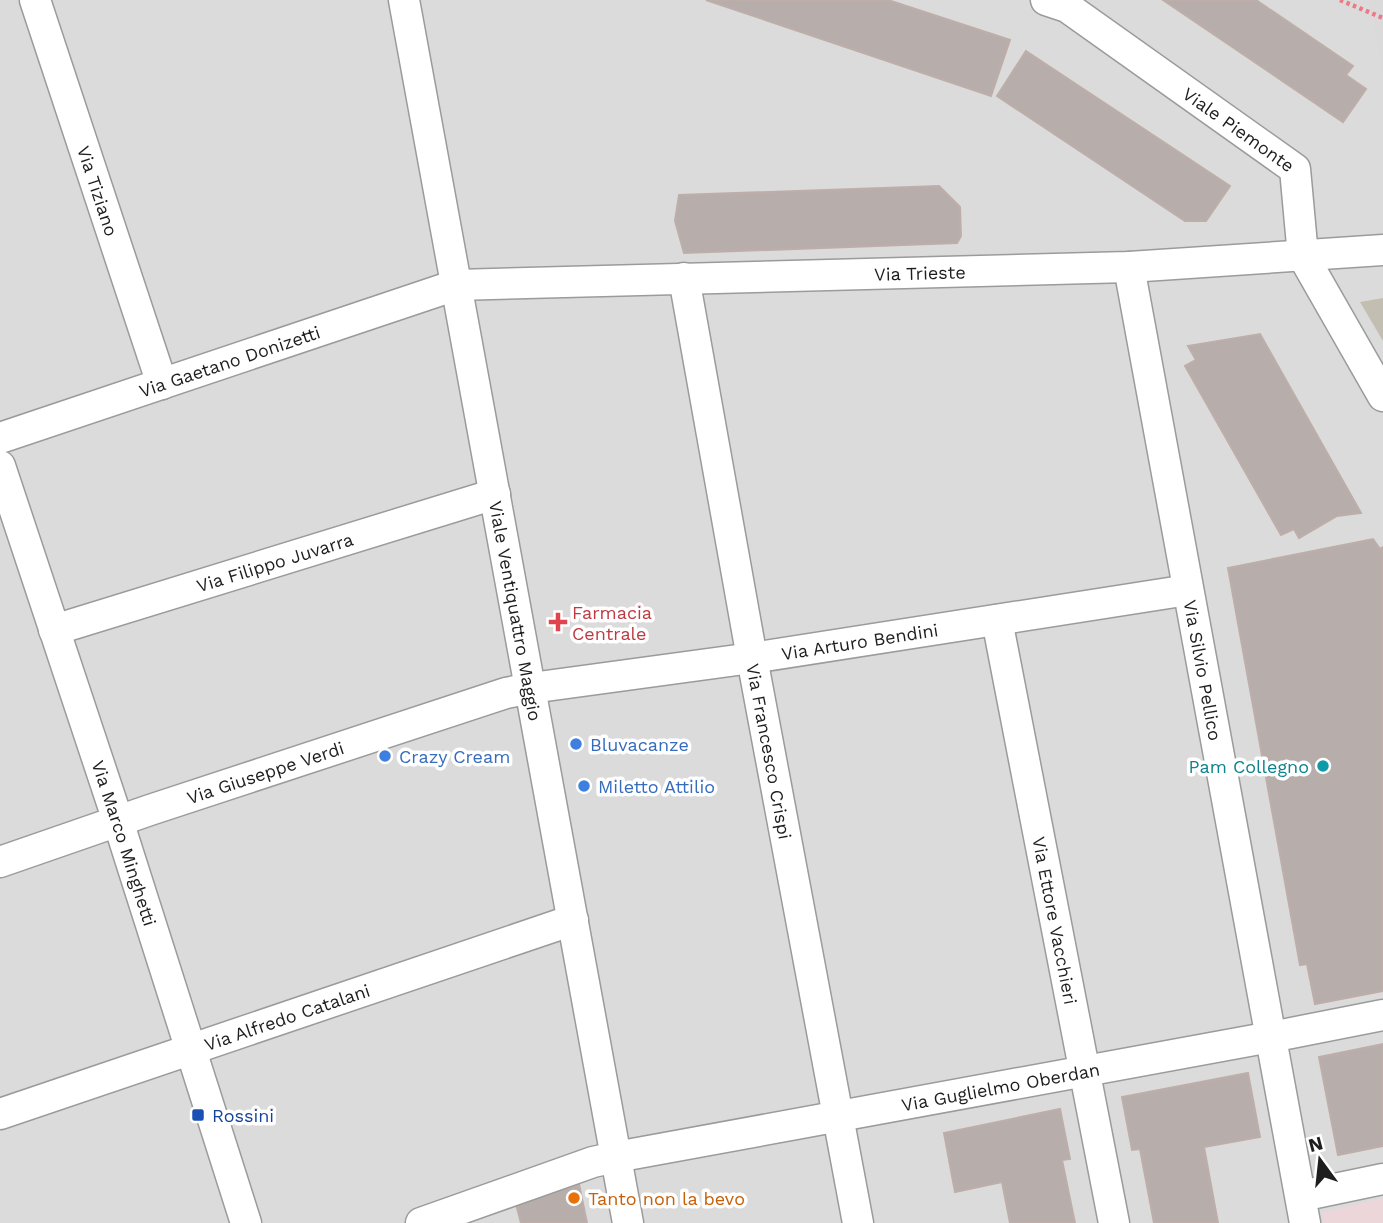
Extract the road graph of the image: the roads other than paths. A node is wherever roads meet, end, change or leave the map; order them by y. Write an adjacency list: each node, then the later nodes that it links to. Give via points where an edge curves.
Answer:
1 (35, 0): 9 (street, Via Tiziano)
2 (404, 0): 8 (street, Viale Ventiquattro Maggio)
3 (1046, 0): 5 (street, Viale Piemonte, via 1067,7 1295,169)
4 (1383, 250): 5 (street, Via Trieste)
5 (1303, 256): 6 (street, Via Trieste); 10 (street, Viale Piemonte)
6 (1129, 267): 7 (street, Via Trieste); 14 (street, Via Silvio Pellico)
7 (684, 278): 8 (street, Via Trieste); 17 (street, Via Francesco Crispi)
8 (456, 285): 9 (street, Via Gaetano Donizetti); 13 (street, Viale Ventiquattro Maggio)
9 (162, 383): 11 (street, Via Gaetano Donizetti)
10 (1383, 396)
11 (0, 438)
12 (0, 466): 16 (street, Via Marco Minghetti)
13 (495, 494): 16 (street, Via Filippo Juvarra); 18 (street, Viale Ventiquattro Maggio)
14 (1188, 590): 15 (street, Via Arturo Bendini); 23 (street, Via Silvio Pellico)
15 (997, 620): 17 (street, Via Arturo Bendini); 25 (street, Via Ettore Vacchieri)
16 (54, 630): 19 (street, Via Marco Minghetti)
17 (752, 658): 18 (street, Via Arturo Bendini); 27 (street, Via Francesco Crispi)
18 (531, 688): 19 (street, Via Giuseppe Verdi); 21 (street, Viale Ventiquattro Maggio)
19 (118, 821): 20 (street, Via Giuseppe Verdi); 24 (street, Via Marco Minghetti)
20 (0, 862)
21 (573, 920): 24 (street, Via Alfredo Catalani); 28 (street, Viale Ventiquattro Maggio)
22 (1383, 1015): 23 (street, Via Guglielmo Oberdan)
23 (1271, 1037): 25 (street, Via Guglielmo Oberdan); 30 (street, Via Silvio Pellico)
24 (191, 1049): 26 (street, Via Alfredo Catalani); 31 (street, Via Marco Minghetti)
25 (1085, 1071): 27 (street, Via Guglielmo Oberdan); 35 (street, Via Ettore Vacchieri)
26 (0, 1114)
27 (837, 1116): 28 (street, Via Guglielmo Oberdan); 34 (street, Via Francesco Crispi)
28 (616, 1157): 32 (street, Via Guglielmo Oberdan); 33 (street, Viale Ventiquattro Maggio)
29 (1383, 1179): 30 (street)
30 (1303, 1210)
31 (247, 1223)
32 (421, 1223)
33 (628, 1223)
34 (858, 1223)
35 (1114, 1223)

